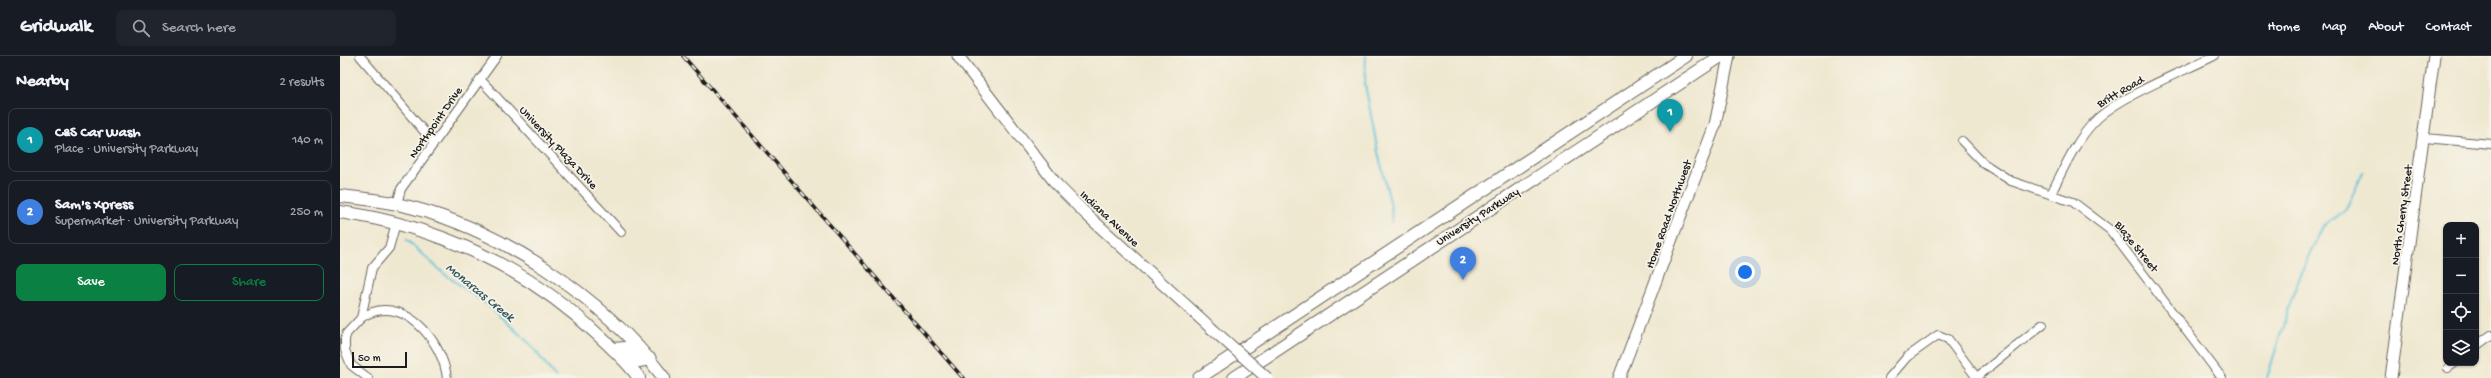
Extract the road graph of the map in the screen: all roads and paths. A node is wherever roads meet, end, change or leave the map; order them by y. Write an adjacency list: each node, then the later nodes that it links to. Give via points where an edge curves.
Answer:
1 (360, 56): 12 (street)
2 (497, 56): 9 (street, Northpoint Drive)
3 (958, 56): 35 (street, Indiana Avenue, bridge, via 1057,185)
4 (1686, 56): 33 (main road, University Parkway)
5 (1721, 56): 34 (main road, University Parkway)
6 (1729, 56): 36 (street, Home Road Northwest, via 1715,125)
7 (2214, 56): 14 (street, Britt Road, via 2120,103 2097,118 2076,145)
8 (2434, 56): 10 (street, North Cherry Street)
9 (480, 79): 12 (street, Northpoint Drive); 21 (street, University Plaza Drive)
10 (2425, 138): 13 (street); 40 (street, North Cherry Street)
11 (1962, 141): 14 (street, Blaze Street, via 1983,163 2011,181)
12 (434, 142): 16 (street, Northpoint Drive, via 401,189)
13 (2491, 144)
14 (2051, 194): 39 (street, Blaze Street, via 2078,206 2110,230)
15 (340, 196): 16 (main road)
16 (398, 204): 17 (main road, via 390,212 344,206); 20 (main road)
17 (340, 208)
18 (340, 212): 19 (main road)
19 (396, 223): 20 (main road, via 407,213 464,231); 22 (street, via 389,248 372,268); 26 (main road, via 457,243 497,261 573,311)
20 (473, 229): 27 (main road, via 545,268 582,294)
21 (621, 232)
22 (361, 318): 29 (street, via 347,333 345,350 351,365); 30 (street, via 373,312 401,312 413,320 436,344 446,366)
23 (2043, 324): 38 (street)
24 (2491, 334): 25 (street)
25 (2479, 344)
26 (613, 349): 27 (main road, via 624,348 639,361); 28 (main road)
27 (650, 359): 32 (main road)
28 (637, 375): 31 (main road, via 648,369)
29 (368, 378)
30 (447, 378)
31 (658, 378)
32 (664, 378)
33 (1199, 378)
34 (1234, 378)
35 (1267, 378)
36 (1619, 378)
37 (1889, 378): 38 (street, via 1907,357 1938,335 1948,339)
38 (1977, 378)
39 (2222, 378)
40 (2391, 378)

